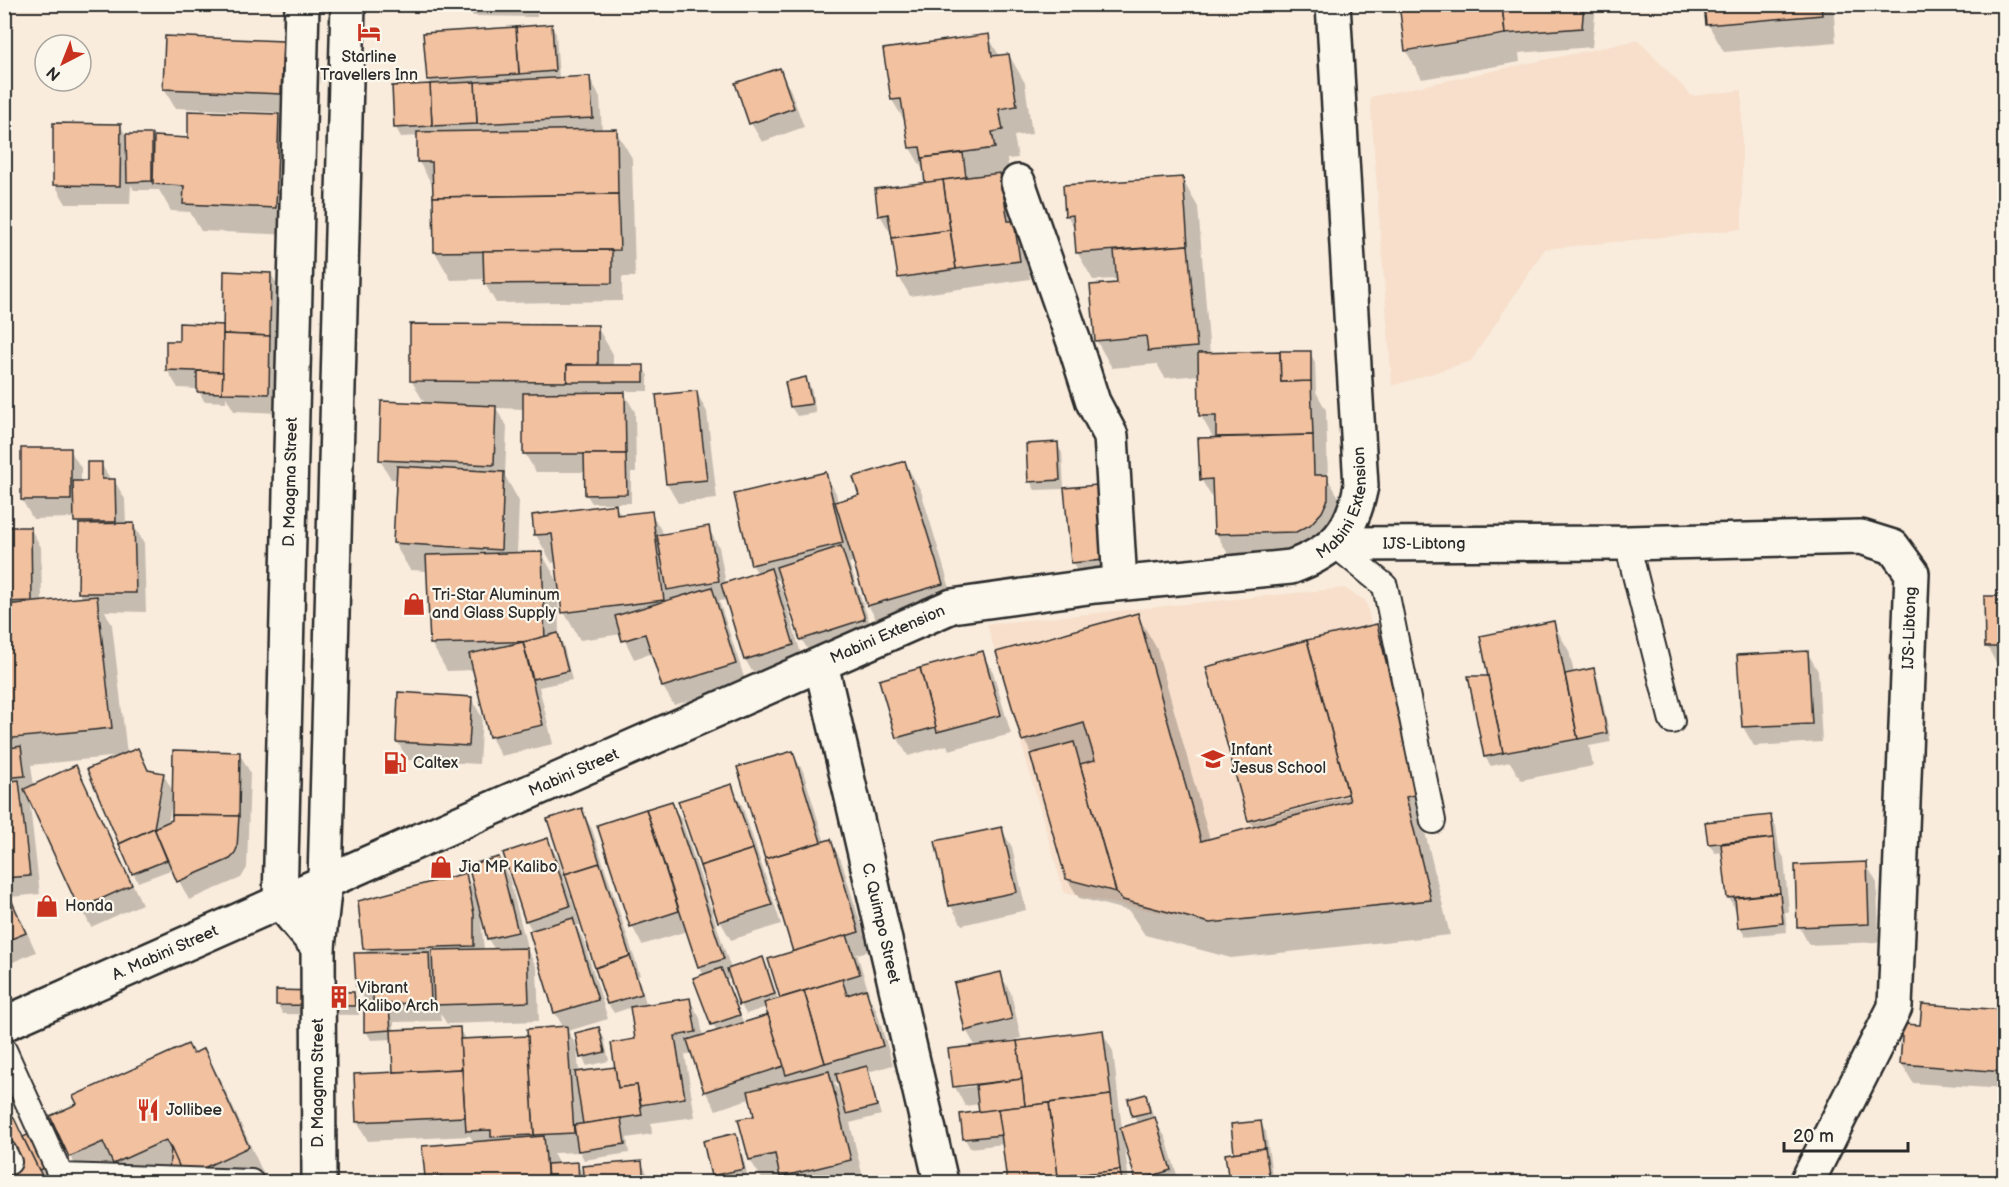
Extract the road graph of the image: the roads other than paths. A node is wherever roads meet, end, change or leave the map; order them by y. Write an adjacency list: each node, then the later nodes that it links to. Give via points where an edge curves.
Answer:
1 (302, 4): 12 (street, D. Maagma Street)
2 (348, 4): 11 (street, D. Maagma Street)
3 (1333, 4): 6 (street, Mabini Extension, via 1361,486 1357,509)
4 (1018, 182): 7 (street, via 1093,402 1111,436)
5 (1627, 543): 6 (street, IJS-Libtong); 9 (lane); 19 (street, IJS-Libtong, via 1861,537 1893,547 1912,573 1895,1007)
6 (1334, 544): 7 (street, Mabini Extension, via 1291,567); 10 (lane, via 1385,586)
7 (1120, 583): 8 (street, Mabini Extension, via 952,606)
8 (821, 664): 11 (street, Mabini Street); 18 (street, C. Quimpo Street)
9 (1672, 721)
10 (1433, 821)
11 (325, 882): 12 (street, A. Mabini Street); 13 (street, D. Maagma Street)
12 (280, 902): 13 (street); 14 (street, A. Mabini Street)
13 (318, 947): 17 (street, D. Maagma Street)
14 (4, 1024)
15 (4, 1050): 16 (lane, via 61,1176)
16 (251, 1182)
17 (319, 1182)
18 (941, 1182)
19 (1807, 1182)

